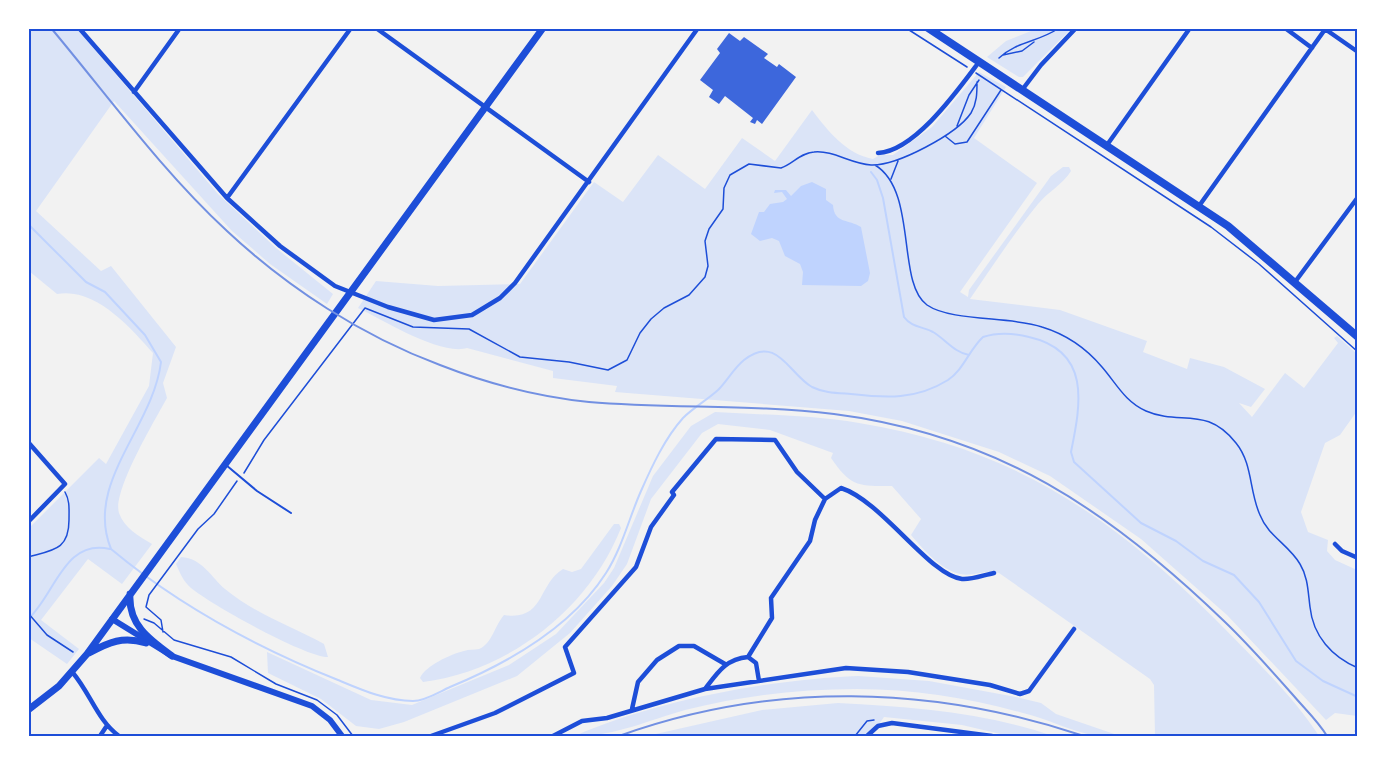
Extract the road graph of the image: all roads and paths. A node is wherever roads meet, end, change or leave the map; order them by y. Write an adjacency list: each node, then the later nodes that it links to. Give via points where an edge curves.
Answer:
1 (79, 28): 22 (street)
2 (180, 28): 22 (street)
3 (351, 28): 33 (street)
4 (376, 28): 23 (street)
5 (543, 28): 23 (main road)
6 (698, 28): 31 (street)
7 (906, 28): 18 (path)
8 (927, 28): 17 (main road)
9 (1059, 28): 14 (path)
10 (1076, 28): 21 (street)
11 (1190, 28): 26 (street)
12 (1286, 28): 15 (street)
13 (1326, 29): 15 (street); 16 (street)
14 (1034, 41): 14 (path, via 1016,45 1001,57 1023,51)
15 (1312, 48): 34 (street)
16 (1358, 52)
17 (979, 62): 21 (main road); 27 (street, via 921,130 893,149)
18 (969, 68)
19 (976, 73): 20 (path)
20 (1002, 89): 25 (path, via 969,140 955,144); 38 (path, via 1211,227)
21 (1022, 90): 26 (main road)
22 (134, 92): 33 (street)
23 (485, 107): 31 (street); 36 (main road)
24 (957, 127): 24 (path, via 969,95 978,81 975,106); 25 (path)
25 (945, 136): 28 (path)
26 (1107, 145): 34 (main road)
27 (878, 153)
28 (898, 160): 29 (path); 30 (path)
29 (874, 165): 30 (path); 41 (path, via 818,152 801,155 781,168 749,164 735,170 724,188 722,214 707,234 705,277 689,295 651,319 627,360 608,370 520,357 469,329 413,327 365,308)
30 (891, 180): 64 (path, via 904,220 916,292 926,304 940,311 1013,320 1056,332 1095,358 1121,393 1137,406 1155,414 1203,419 1229,434 1247,461 1263,522 1303,569 1311,615 1320,638 1335,655)
31 (589, 182): 36 (street, via 515,283 500,298 472,315 434,320)
32 (1358, 197): 35 (street)
33 (227, 198): 36 (street, via 305,266)
34 (1199, 206): 35 (main road)
35 (1295, 282): 37 (main road)
36 (350, 293): 40 (main road)
37 (1358, 337)
38 (1358, 352)
39 (28, 442): 42 (street, via 62,478)
40 (226, 465): 41 (lane); 50 (main road)
41 (240, 477): 44 (lane); 51 (path, via 149,594)
42 (62, 489): 45 (street); 47 (path, via 70,504 66,539 55,550)
43 (825, 500): 49 (street, via 841,488 854,492 943,570 961,579); 62 (street, via 810,541 771,598 772,618); 76 (street, via 797,472 775,440 716,439 672,492 674,495 651,527 636,567 565,647 574,673 495,713)
44 (291, 513)
45 (28, 522)
46 (1335, 544): 48 (street)
47 (28, 557)
48 (1358, 558)
49 (994, 573)
50 (130, 594): 53 (main road); 61 (main road, via 135,623)
51 (149, 610): 54 (path); 57 (path, via 161,620)
52 (28, 613): 59 (path)
53 (112, 619): 58 (street); 60 (main road)
54 (146, 619): 55 (path); 57 (path)
55 (139, 620)
56 (1074, 629): 66 (street, via 1029,691 1020,694 990,685 908,672 846,668)
57 (163, 632): 75 (path, via 174,640 231,657 276,684 317,700 337,715)
58 (146, 643): 60 (main road, via 119,639); 61 (street)
59 (73, 652)
60 (87, 654): 65 (main road)
61 (172, 656): 74 (street, via 312,706)
62 (748, 657): 63 (street); 66 (street, via 756,663)
63 (725, 664): 67 (street); 68 (street, via 693,646 679,646 657,660 638,682)
64 (1358, 668)
65 (73, 673): 69 (main road); 71 (street, via 86,688)
66 (759, 681): 67 (street)
67 (705, 689): 68 (street)
68 (632, 709): 77 (street, via 582,721)
69 (28, 710)
70 (878, 726): 78 (path, via 870,719); 79 (street); 80 (street, via 892,723)
71 (106, 728): 72 (street); 73 (street)
72 (100, 736)
73 (119, 736)
74 (342, 736)
75 (353, 736)
76 (430, 736)
77 (553, 736)
78 (855, 736)
79 (867, 736)
80 (992, 736)

